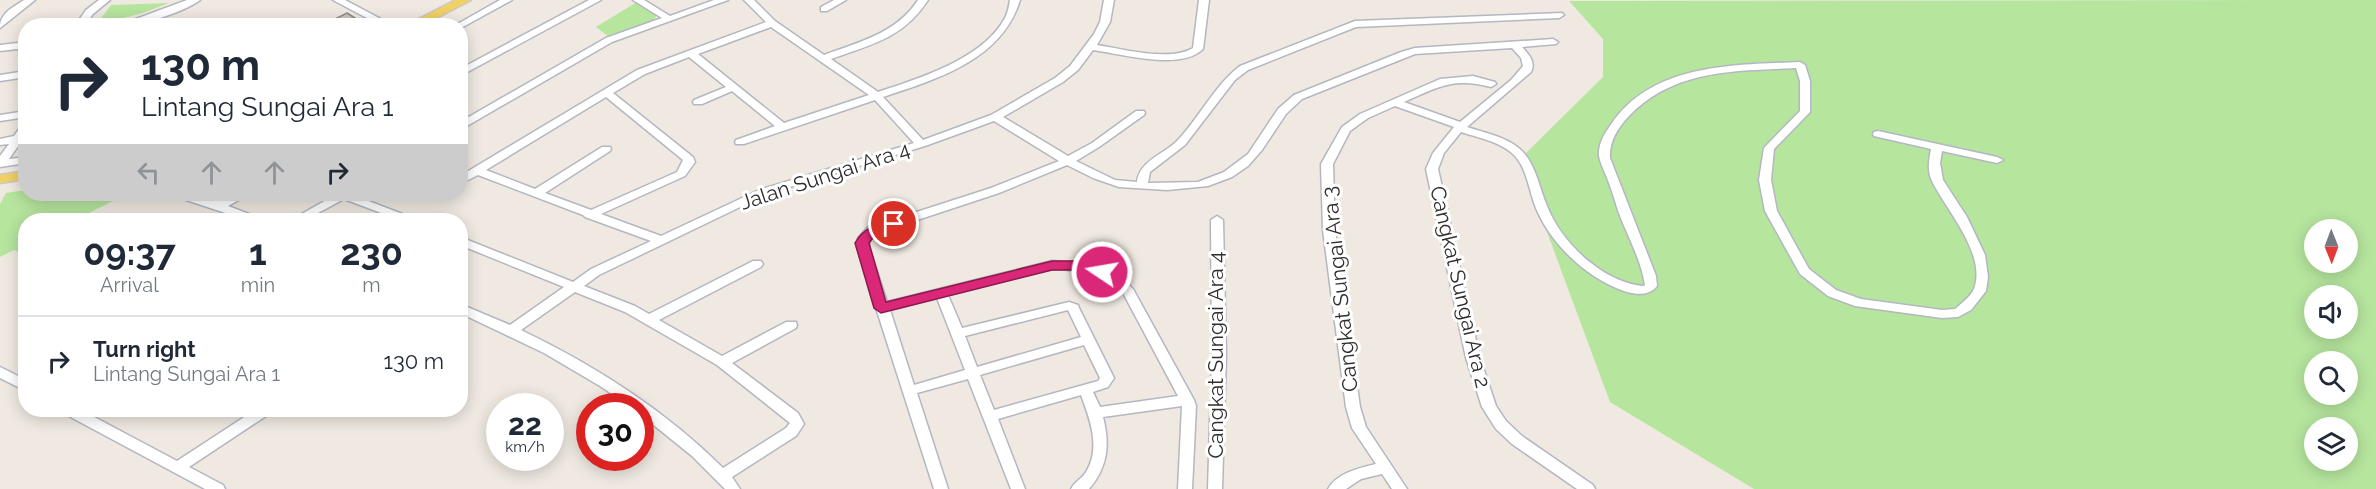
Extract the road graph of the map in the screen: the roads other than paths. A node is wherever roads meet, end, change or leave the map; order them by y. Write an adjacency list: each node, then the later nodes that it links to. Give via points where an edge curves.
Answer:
1 (30, 0): 29 (street)
2 (105, 0): 21 (street)
3 (195, 0): 22 (street)
4 (338, 0): 17 (street)
5 (465, 0): 24 (main road)
6 (480, 0): 25 (main road)
7 (507, 0): 27 (street)
8 (596, 0): 37 (street)
9 (638, 0): 26 (street)
10 (723, 0): 26 (street)
11 (749, 0): 28 (street)
12 (841, 0): 18 (street)
13 (923, 0): 36 (street, via 908,20 891,32)
14 (1015, 0): 43 (street, via 1000,31 968,58 936,75)
15 (1109, 0): 33 (street, Jalan Sungai Ara 4, via 1105,22)
16 (1204, 0): 33 (street, via 1198,49 1189,55 1173,57)
17 (359, 9): 20 (street); 23 (street)
18 (824, 9)
19 (1559, 15): 71 (street, via 1360,23 1270,56 1232,78 1181,143 1146,170)
20 (340, 17)
21 (85, 18)
22 (147, 18)
23 (375, 18)
24 (428, 18)
25 (446, 18)
26 (669, 19): 50 (street, via 609,40)
27 (468, 21)
28 (772, 22): 35 (street); 36 (street)
29 (0, 25)
30 (1552, 42): 31 (street)
31 (1515, 45): 52 (street, Cangkat Sungai Ara 2, via 1529,62 1527,70); 71 (street, via 1404,54 1286,105 1255,153 1223,177 1199,184)
32 (18, 46): 34 (street)
33 (1092, 46): 49 (street, Jalan Sungai Ara 4, via 1059,80)
34 (0, 48)
35 (690, 53): 41 (street); 42 (street, via 641,72)
36 (824, 58): 43 (street)
37 (468, 69)
38 (18, 75): 39 (street)
39 (0, 78)
40 (1491, 84): 45 (street, Cangkat Sungai Ara 3, via 1473,79 1440,82)
41 (734, 87): 44 (street); 51 (street)
42 (606, 92): 65 (street); 82 (street, via 689,162 681,174)
43 (876, 95): 51 (street); 58 (street)
44 (698, 102)
45 (1394, 102): 52 (street); 108 (street, Cangkat Sungai Ara 3, via 1346,129 1327,164 1329,230 1353,407 1359,428)
46 (1140, 113): 61 (street)
47 (18, 115): 48 (street)
48 (0, 117)
49 (995, 117): 58 (street, Jalan Sungai Ara 4); 61 (street)
50 (468, 122)
51 (783, 127): 56 (street)
52 (1461, 127): 59 (street, via 1517,152 1551,226 1593,269 1628,289 1645,290 1651,286 1650,270 1605,158 1606,139 1625,113 1674,79 1702,72 1800,66 1805,81 1805,112 1769,148 1765,180 1771,211 1804,272 1832,293 1874,307 1958,313 1980,291 1982,277 1979,255 1937,180); 119 (street, Cangkat Sungai Ara 2, via 1437,153 1432,169 1483,392 1501,425 1517,440)
53 (1878, 134): 59 (street)
54 (18, 139): 55 (street)
55 (0, 142)
56 (740, 142)
57 (18, 143): 64 (street)
58 (921, 144): 84 (street, Jalan Sungai Ara 4, via 763,192)
59 (1937, 147): 62 (street)
60 (606, 149): 72 (street)
61 (1069, 160): 71 (street, via 1112,183); 89 (street, via 867,234 862,243)
62 (1997, 160)
63 (18, 161): 64 (street)
64 (0, 164)
65 (477, 171): 67 (street); 72 (street)
66 (18, 176): 68 (main road)
67 (468, 177)
68 (0, 179)
69 (18, 183): 70 (main road)
70 (0, 186)
71 (1142, 186)
72 (535, 194): 82 (street)
73 (199, 201): 78 (street)
74 (218, 201): 78 (street)
75 (229, 201): 78 (street)
76 (331, 201): 80 (street)
77 (362, 201): 81 (street)
78 (221, 205): 79 (street)
79 (240, 213)
80 (310, 213)
81 (392, 213)
82 (589, 215): 84 (street)
83 (1217, 220): 116 (street, Cangkat Sungai Ara 4, via 1219,355)
84 (660, 240): 87 (street, Jalan Sungai Ara 4)
85 (468, 244): 87 (street)
86 (757, 264): 91 (street)
87 (574, 285): 91 (street); 93 (street, Jalan Sungai Ara 4)
88 (941, 292): 89 (street); 94 (street); 102 (street, via 1052,265 1083,266 1102,272 1126,289)
89 (881, 308): 100 (street)
90 (468, 312): 93 (street)
91 (649, 320): 96 (street)
92 (791, 325): 96 (street)
93 (512, 330): 109 (street, via 612,386 657,418)
94 (957, 334): 95 (street, via 1069,306); 98 (street)
95 (1087, 340): 98 (street); 104 (street, via 1106,382)
96 (722, 362): 109 (street, via 793,417 796,424 792,432)
97 (0, 372): 99 (street)
98 (972, 373): 100 (street); 104 (street)
99 (18, 382)
100 (909, 391): 113 (street)
101 (1088, 395): 103 (street)
102 (1187, 400): 103 (street); 115 (street)
103 (1095, 413): 110 (street, via 1101,442 1097,467)
104 (989, 416): 114 (street)
105 (83, 417): 107 (street)
106 (254, 417): 107 (street)
107 (177, 468): 111 (street)
108 (1384, 468): 117 (street, via 1357,474); 118 (street, Cangkat Sungai Ara 3)
109 (723, 476): 112 (street)
110 (1082, 488)
111 (218, 489)
112 (733, 489)
113 (941, 489)
114 (1018, 489)
115 (1185, 489)
116 (1215, 489)
117 (1335, 489)
118 (1400, 489)
119 (1588, 489)

